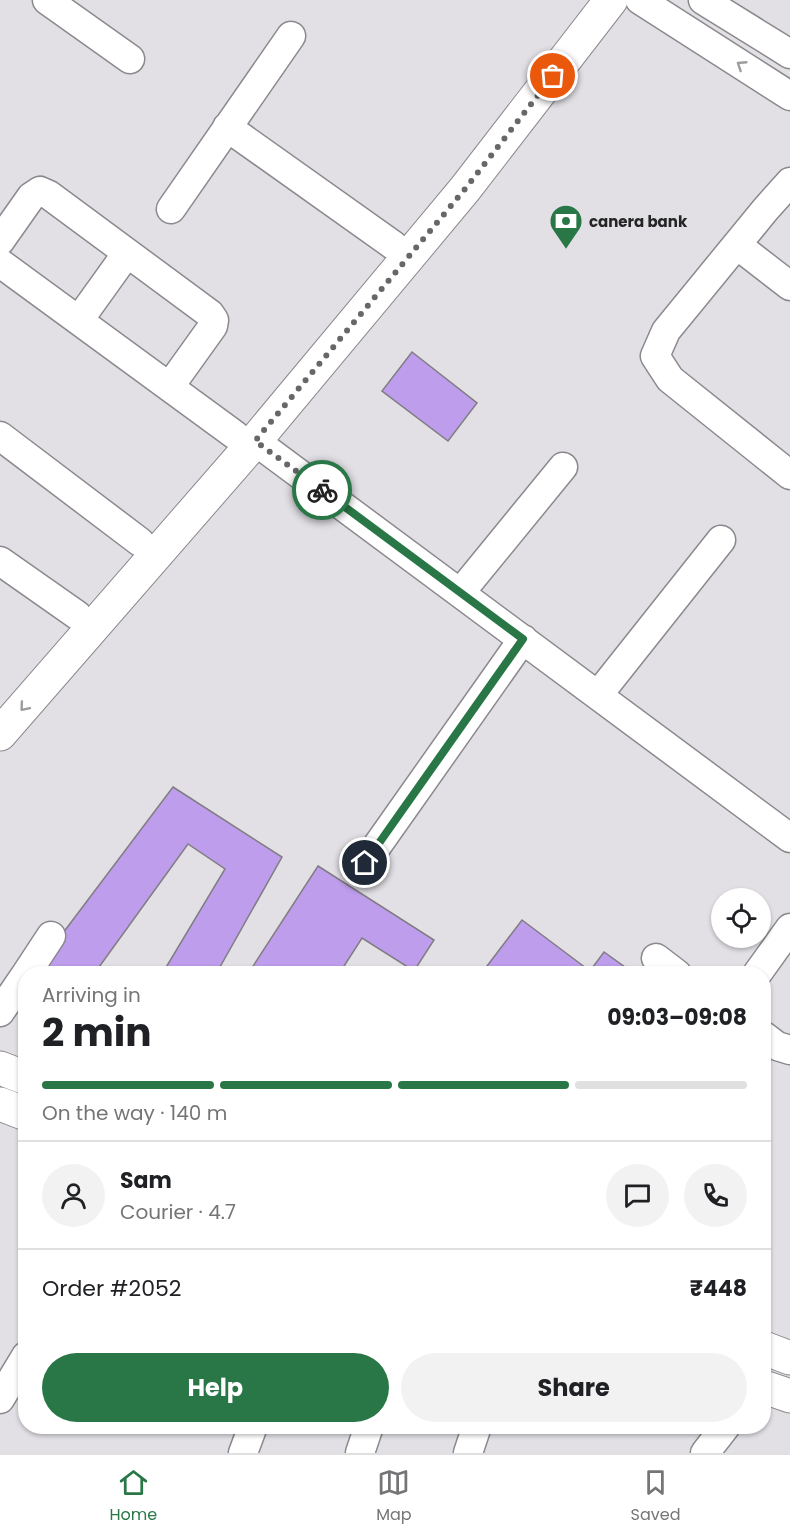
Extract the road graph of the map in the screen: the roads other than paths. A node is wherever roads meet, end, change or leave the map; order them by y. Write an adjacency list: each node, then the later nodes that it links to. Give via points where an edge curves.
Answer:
1 (47, 0): 8 (street)
2 (584, 0): 14 (main road, via 450,177)
3 (611, 0): 22 (main road, via 465,189)
4 (640, 0): 9 (street, one-way to 4)
5 (703, 0): 7 (street)
6 (291, 36): 10 (street)
7 (790, 54)
8 (130, 59)
9 (790, 96)
10 (227, 127): 12 (street); 14 (street)
11 (790, 182): 15 (street)
12 (171, 209)
13 (0, 241): 16 (street, via 31,197 40,191)
14 (393, 245): 22 (main road)
15 (737, 245): 18 (street); 24 (street, via 666,331 655,356 670,379)
16 (128, 253): 19 (street); 20 (street, via 214,320)
17 (0, 263): 19 (street)
18 (790, 286)
19 (79, 320): 20 (street)
20 (170, 386): 22 (street)
21 (0, 436): 26 (street)
22 (245, 438): 26 (main road); 28 (street); 33 (main road, one-way to 33)
23 (563, 467): 28 (street)
24 (790, 475)
25 (721, 540): 31 (street)
26 (140, 542): 29 (main road)
27 (0, 561): 29 (street)
28 (460, 593): 30 (street)
29 (76, 615): 32 (main road)
30 (523, 639): 31 (street); 35 (street)
31 (598, 695): 34 (street)
32 (0, 702)
33 (0, 734)
34 (790, 838)
35 (365, 863)
36 (790, 928): 39 (street)
37 (51, 936): 38 (street)
38 (31, 966)
39 (763, 966)
40 (18, 986): 41 (street)
41 (0, 1012)
42 (771, 1041): 43 (street)
43 (790, 1050)
44 (0, 1068): 45 (main road)
45 (18, 1075)
46 (0, 1104): 47 (main road)
47 (18, 1111)
48 (771, 1351): 49 (main road)
49 (790, 1358)
50 (18, 1369): 53 (street)
51 (771, 1389): 52 (main road)
52 (790, 1396)
53 (0, 1399)
54 (250, 1434): 58 (street)
55 (366, 1434): 59 (street)
56 (474, 1434): 60 (street)
57 (720, 1434): 61 (street)
58 (243, 1453)
59 (360, 1453)
60 (468, 1453)
61 (705, 1453)

